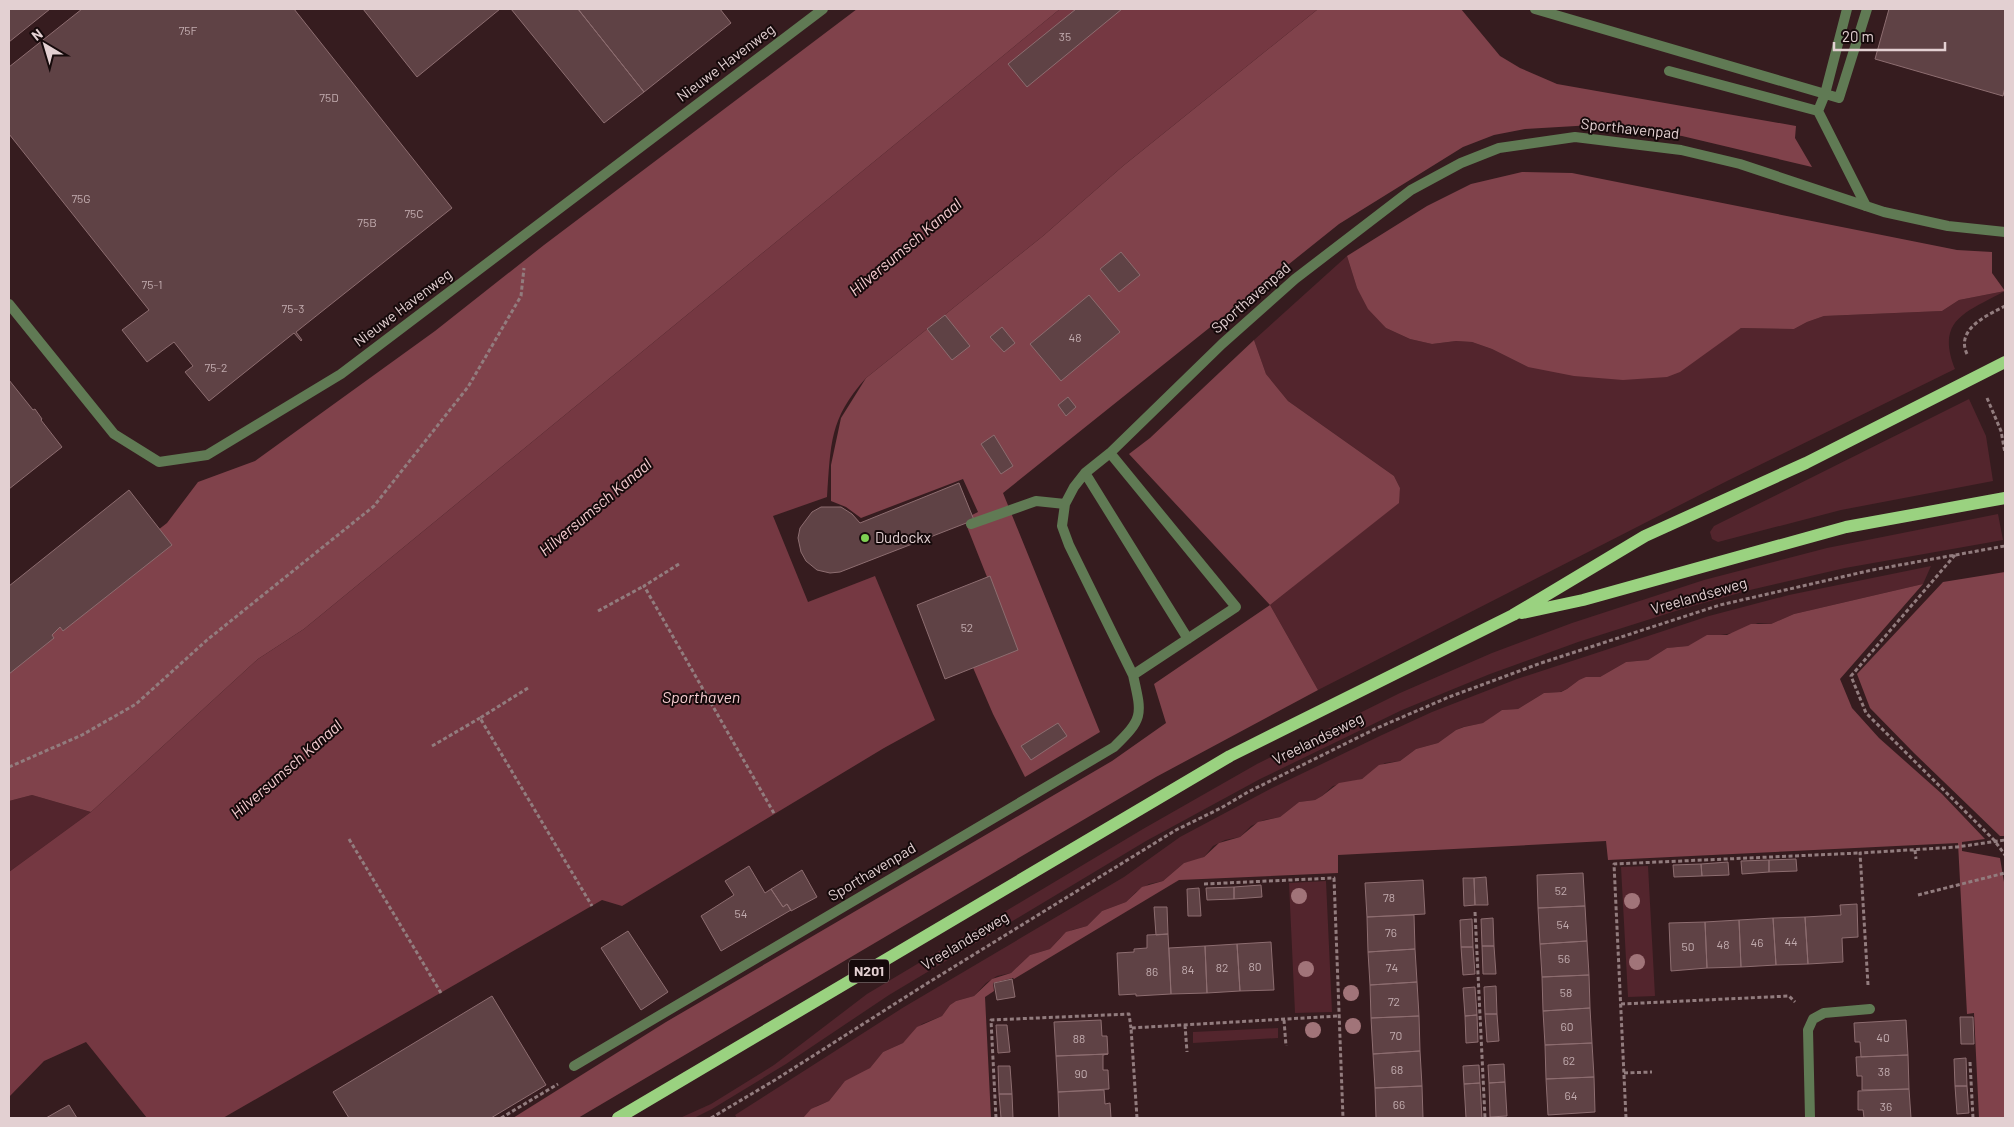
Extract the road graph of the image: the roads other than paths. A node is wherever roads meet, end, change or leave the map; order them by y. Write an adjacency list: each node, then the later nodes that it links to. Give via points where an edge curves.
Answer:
1 (823, 9): 10 (street, Nieuwe Havenweg, via 341,374 207,456 159,462 114,434)
2 (1535, 9): 6 (street)
3 (1847, 9): 6 (street)
4 (1867, 9): 6 (street, via 1839,98)
5 (1670, 71): 7 (street)
6 (1824, 94): 7 (street)
7 (1818, 111): 8 (street)
8 (1866, 206): 9 (street, Sporthavenpad, via 1948,226); 12 (street, Sporthavenpad, via 1740,164 1681,150 1575,137 1499,148 1461,162 1411,190 1295,279 1222,344)
9 (2005, 232)
10 (9, 304)
11 (2005, 362): 17 (main road, Vreelandseweg, via 1806,463 1645,536)
12 (1110, 454): 13 (street, Sporthavenpad); 18 (street, via 1236,607)
13 (1085, 473): 15 (street, Sporthavenpad); 18 (street)
14 (2005, 498): 17 (main road, Vreelandseweg, via 1846,527 1583,600)
15 (1066, 504): 16 (street, via 1036,500); 19 (street, Sporthavenpad, via 1062,526 1069,545)
16 (971, 524)
17 (1512, 615): 22 (main road, Vreelandseweg / N201, via 1230,756)
18 (1188, 639): 19 (street)
19 (1133, 675): 21 (street, Sporthavenpad, via 1139,716 1131,730 1114,747)
20 (1870, 1009): 23 (street, via 1824,1013 1814,1019 1808,1030 1807,1042)
21 (574, 1066)
22 (618, 1118)
23 (1810, 1118)

